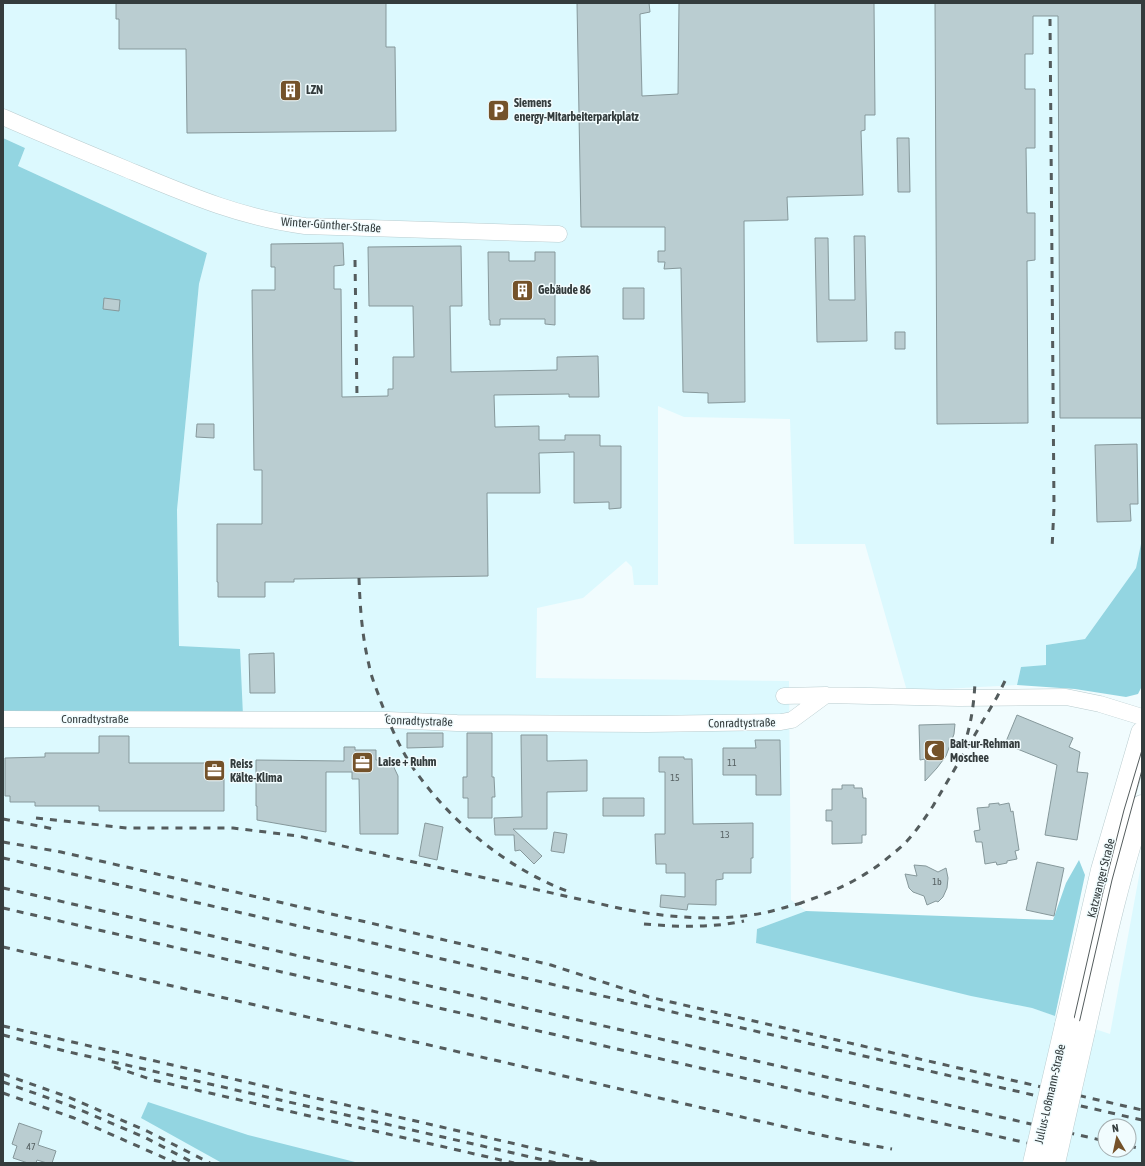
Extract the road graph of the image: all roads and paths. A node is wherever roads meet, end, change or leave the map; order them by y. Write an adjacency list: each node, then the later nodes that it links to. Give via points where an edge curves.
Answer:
1 (3, 117): 2 (street, Winter-Günther-Straße, via 204,201 281,223 306,226)
2 (559, 234)
3 (826, 695): 4 (street); 5 (street, via 1066,697); 6 (street, Conradtystraße, via 792,720 781,722 647,724)
4 (784, 696)
5 (1142, 717)
6 (3, 719)
7 (1142, 733): 9 (main road, Katzwanger Straße, via 1102,870)
8 (1142, 806): 9 (main road, Katzwanger Straße)
9 (1075, 1028): 10 (main road, Julius-Loßmann-Straße, bridge); 11 (main road, Julius-Loßmann-Straße, bridge)
10 (1034, 1163)
11 (1054, 1163)

